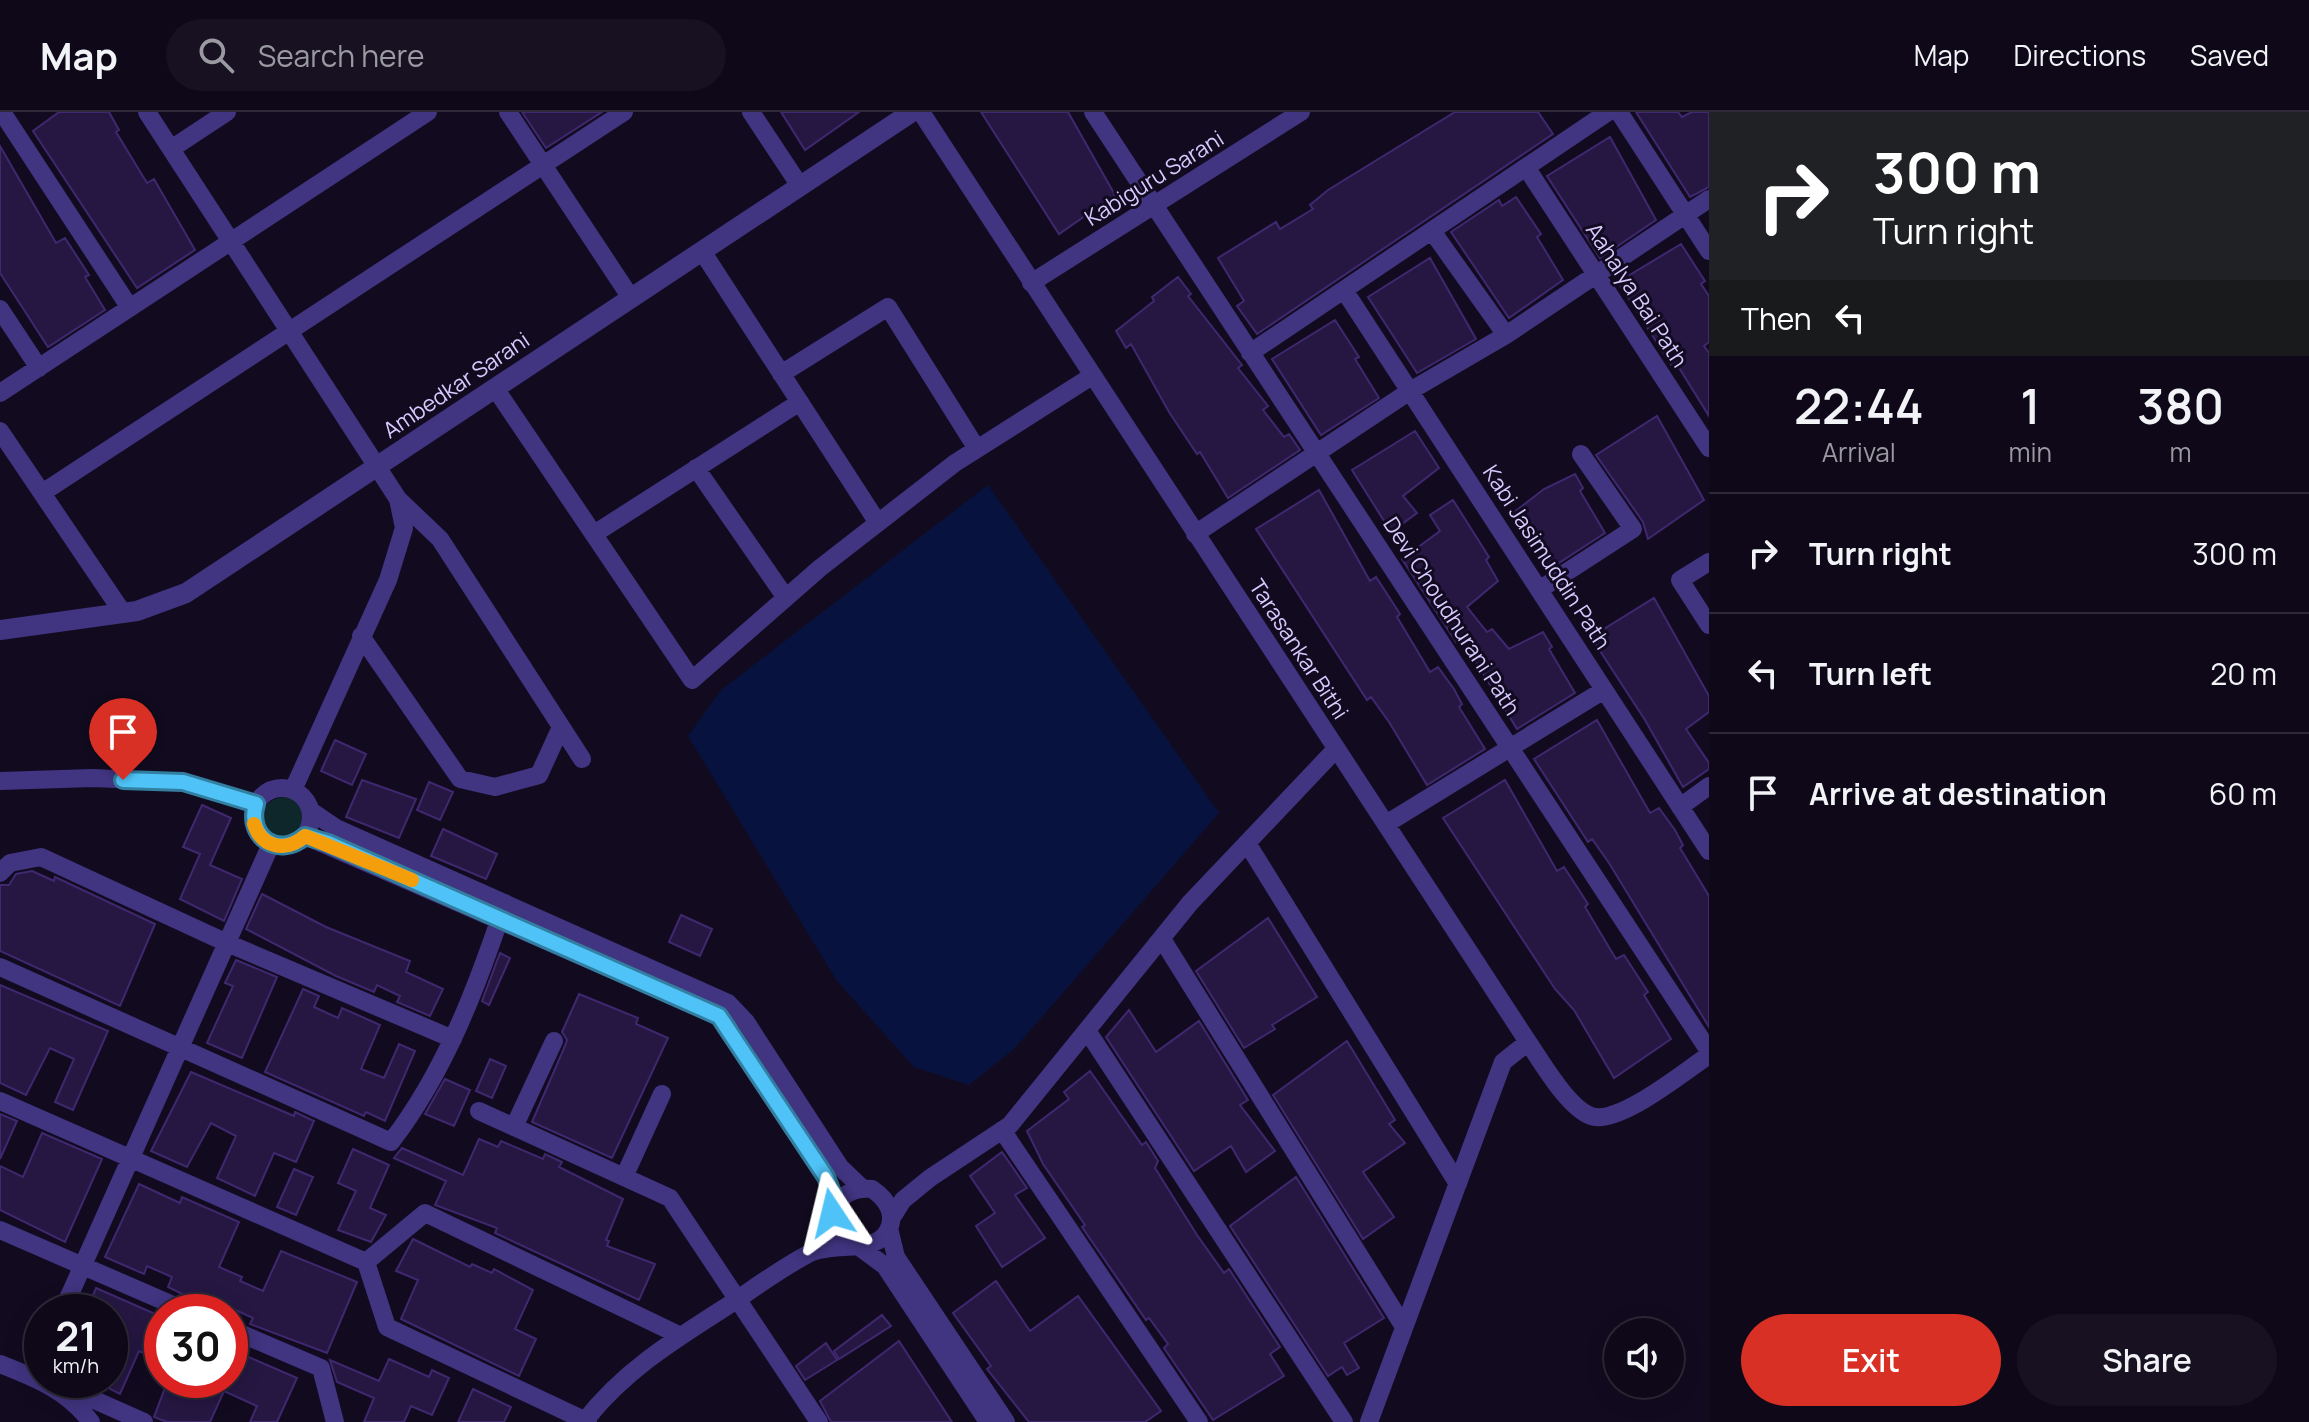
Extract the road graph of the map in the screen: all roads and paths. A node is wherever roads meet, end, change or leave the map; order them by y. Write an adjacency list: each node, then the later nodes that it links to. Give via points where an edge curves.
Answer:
1 (147, 112): 14 (street)
2 (227, 112): 14 (street)
3 (428, 112): 22 (street)
4 (508, 112): 15 (street)
5 (624, 112): 15 (street)
6 (751, 112): 17 (street)
7 (912, 112): 17 (street, Ambedkar Sarani)
8 (921, 112): 26 (street, Tarasankar Bithi)
9 (1093, 112): 19 (street, Devi Choudhurani Path)
10 (1301, 112): 19 (street, Kabiguru Sarani)
11 (1608, 112): 16 (street)
12 (1619, 112): 20 (street)
13 (6, 116): 29 (street)
14 (171, 149): 22 (street)
15 (543, 165): 28 (street); 31 (street)
16 (1526, 167): 21 (street); 25 (street, Aahalya Bai Path)
17 (800, 186): 23 (street, Ambedkar Sarani)
18 (1709, 199): 20 (street)
19 (1155, 207): 26 (street, Kabiguru Sarani); 33 (street, Devi Choudhurani Path)
20 (1686, 215): 24 (street); 25 (street)
21 (1432, 231): 27 (street); 32 (street)
22 (232, 241): 29 (street); 31 (street)
23 (702, 251): 28 (street, Ambedkar Sarani); 35 (street)
24 (1709, 251)
25 (1596, 274): 32 (street); 42 (street, Aahalya Bai Path)
26 (1031, 283): 36 (street, Tarasankar Bithi)
27 (1344, 290): 33 (street); 38 (street, Kabi Jasimuddin Path)
28 (631, 298): 37 (street, Ambedkar Sarani)
29 (130, 308): 34 (street)
30 (0, 309): 34 (street)
31 (290, 331): 46 (street); 48 (street)
32 (1506, 335): 38 (street)
33 (1250, 353): 44 (street, Devi Choudhurani Path)
34 (39, 368): 39 (street)
35 (781, 374): 40 (street); 43 (street, via 888,307)
36 (1092, 376): 43 (street); 52 (street, Tarasankar Bithi)
37 (495, 388): 46 (street, Ambedkar Sarani); 51 (street)
38 (1410, 391): 44 (street); 54 (street, Kabi Jasimuddin Path)
39 (0, 393)
40 (800, 402): 47 (street); 50 (street)
41 (0, 431): 48 (street)
42 (1709, 448)
43 (977, 449): 50 (street)
44 (1317, 453): 52 (street); 62 (street, Devi Choudhurani Path)
45 (1581, 454): 54 (street, via 1633,529)
46 (379, 465): 49 (street); 56 (street, Ambedkar Sarani, via 186,593)
47 (696, 468): 51 (street); 55 (street)
48 (42, 493): 56 (street)
49 (398, 499): 59 (street, via 404,528 388,580); 61 (street, via 440,539)
50 (878, 523): 55 (street)
51 (594, 534): 55 (street, via 692,680)
52 (1195, 534): 63 (street, Tarasankar Bithi)
53 (1709, 562): 57 (street, via 1680,580)
54 (1539, 590): 60 (street, Kabi Jasimuddin Path)
55 (786, 598)
56 (123, 613): 58 (street, Ambedkar Sarani)
57 (1709, 625)
58 (0, 630)
59 (361, 636): 61 (street, via 460,779 495,787 539,775); 67 (street)
60 (1604, 690): 62 (street); 69 (street, Kabi Jasimuddin Path)
61 (561, 727): 64 (street)
62 (1510, 748): 71 (street); 86 (street, Devi Choudhurani Path)
63 (1336, 749): 71 (street, Tarasankar Bithi); 73 (street)
64 (582, 759)
65 (0, 781): 68 (street, via 183,782)
66 (1709, 786): 69 (street)
67 (293, 790): 68 (street, via 273,789); 70 (street)
68 (256, 804): 74 (street, via 256,830)
69 (1680, 807): 75 (street, Kabi Jasimuddin Path)
70 (311, 811): 72 (street); 77 (street)
71 (1386, 824): 84 (street, Tarasankar Bithi)
72 (305, 836): 74 (street, via 288,846); 77 (street)
73 (1247, 843): 78 (street); 95 (street)
74 (271, 844): 79 (street)
75 (1709, 851)
76 (0, 873): 79 (street, via 10,863 41,857)
77 (503, 910): 82 (street); 96 (street, via 728,1003 746,1022 840,1167); 97 (street, via 719,1016 826,1177)
78 (1162, 939): 81 (street); 107 (street)
79 (227, 943): 82 (street); 85 (street)
80 (0, 967): 85 (street)
81 (1088, 1032): 91 (street); 122 (street)
82 (453, 1039): 85 (street, via 420,1105 391,1142)
83 (554, 1041): 90 (street)
84 (1528, 1042): 86 (street, Tarasankar Bithi, via 1572,1101 1591,1117 1616,1116); 95 (street, via 1503,1062)
85 (179, 1050): 92 (street)
86 (1709, 1053)
87 (662, 1094): 93 (street)
88 (0, 1101): 92 (street)
89 (479, 1111): 90 (street)
90 (514, 1127): 93 (street)
91 (1002, 1130): 94 (street); 121 (street)
92 (130, 1160): 101 (street); 103 (street)
93 (624, 1177): 106 (street, via 670,1198)
94 (930, 1178): 96 (street, via 891,1190); 98 (street, via 903,1200)
95 (1458, 1184): 107 (street)
96 (867, 1188): 97 (street, via 852,1189); 98 (street, via 887,1201)
97 (834, 1212): 100 (street, via 842,1239); 102 (street, via 824,1235)
98 (890, 1224): 100 (street, via 877,1242); 120 (street, via 896,1257)
99 (0, 1230): 103 (street)
100 (854, 1245): 102 (street, via 829,1246); 119 (street, via 885,1266)
101 (366, 1262): 108 (street, via 425,1213); 117 (street, via 387,1327)
102 (795, 1262): 106 (street)
103 (82, 1267): 104 (street); 105 (street)
104 (70, 1294)
105 (146, 1294)
106 (737, 1300): 108 (street); 118 (street)
107 (1404, 1327): 123 (street)
108 (681, 1336): 117 (street, via 643,1361)
109 (248, 1337): 116 (street, via 321,1368)
110 (0, 1364): 111 (street)
111 (24, 1373)
112 (71, 1398): 113 (street)
113 (75, 1400): 114 (street); 115 (street, via 90,1398)
114 (91, 1422)
115 (144, 1422)
116 (335, 1422)
117 (585, 1422)
118 (819, 1422)
119 (988, 1422)
120 (1006, 1422)
121 (1199, 1422)
122 (1344, 1422)
123 (1369, 1422)

